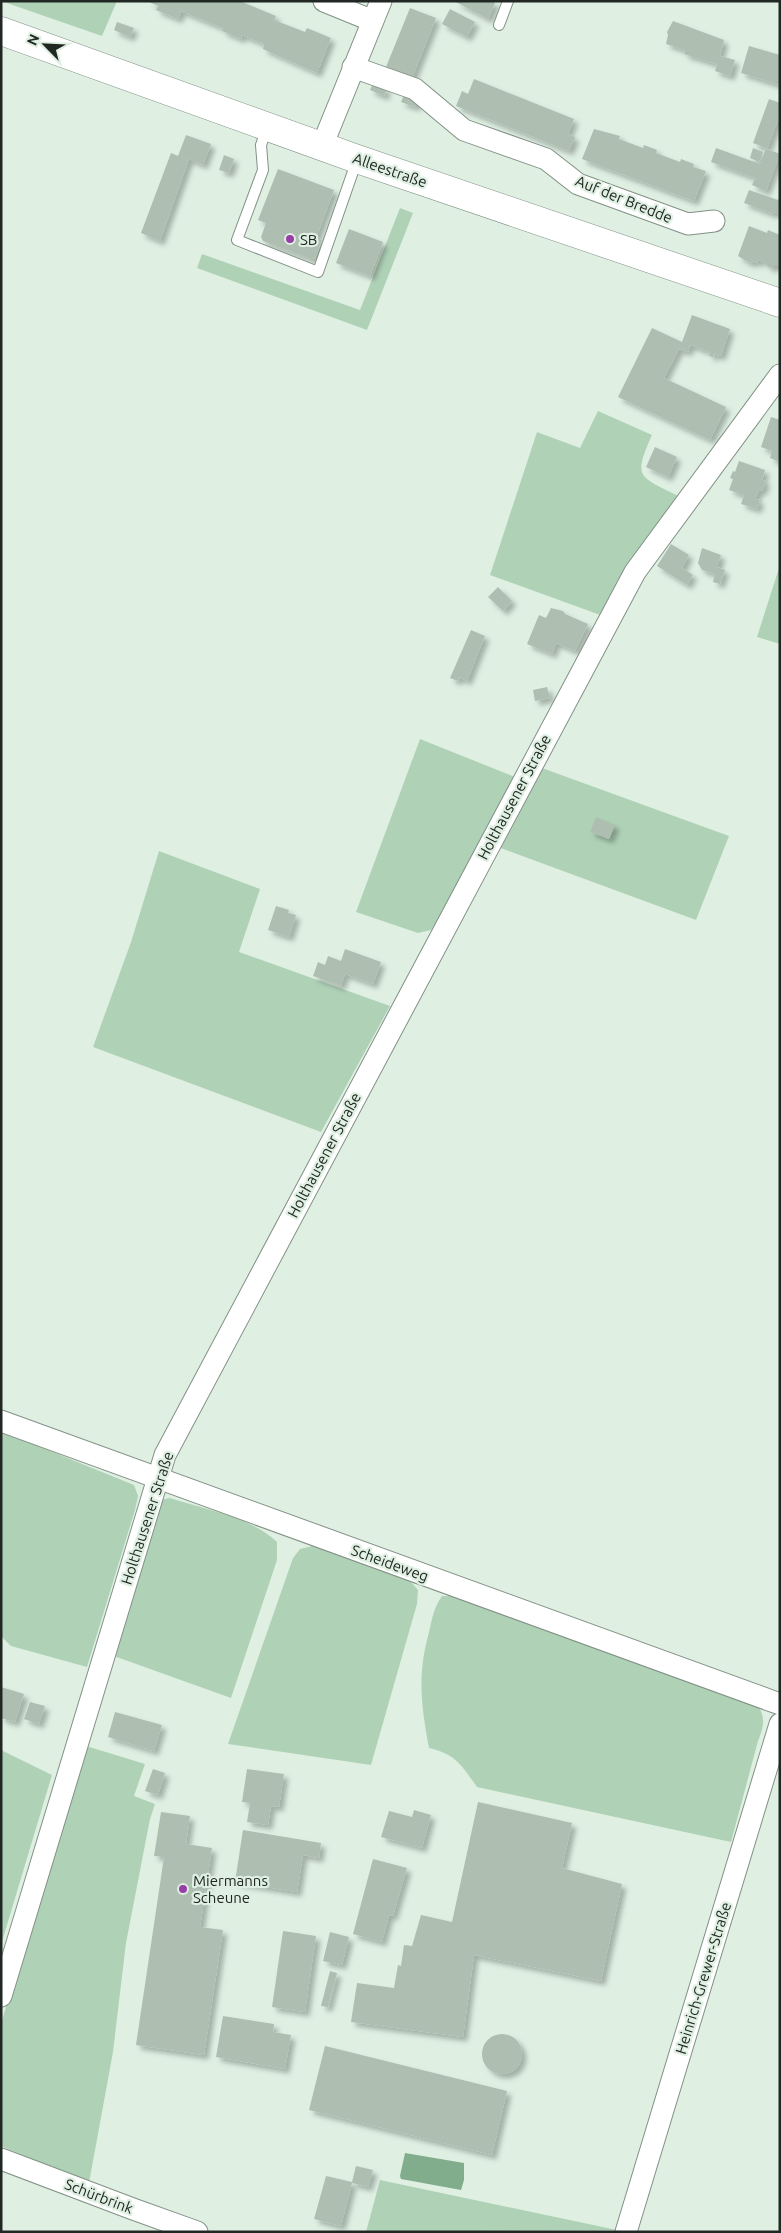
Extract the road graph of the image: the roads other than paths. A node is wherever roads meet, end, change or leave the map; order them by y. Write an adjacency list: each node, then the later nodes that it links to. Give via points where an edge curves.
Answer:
1 (324, 1): 4 (street)
2 (381, 1): 4 (street)
3 (508, 1): 5 (lane)
4 (373, 21): 7 (street)
5 (498, 25)
6 (1, 31): 8 (main road, Alleestraße)
7 (353, 67): 9 (street); 11 (street, Auf der Bredde, via 415,89 464,130 546,159 578,184 688,224)
8 (268, 127): 9 (main road, Alleestraße); 10 (lane, via 261,145 262,170 237,240 318,272)
9 (322, 146): 10 (main road, Alleestraße)
10 (357, 159): 12 (main road, Alleestraße)
11 (714, 221)
12 (780, 304)
13 (780, 375): 15 (street, Holthausener Straße, via 635,572 165,1455)
14 (1, 1421): 15 (street, Scheideweg)
15 (157, 1478): 16 (street, Scheideweg); 18 (street, Holthausener Straße)
16 (780, 1704)
17 (780, 1724): 21 (street, Heinrich-Grewer-Straße)
18 (1, 1996)
19 (1, 2158): 20 (street, Schürbrink)
20 (197, 2232)
21 (626, 2232)

